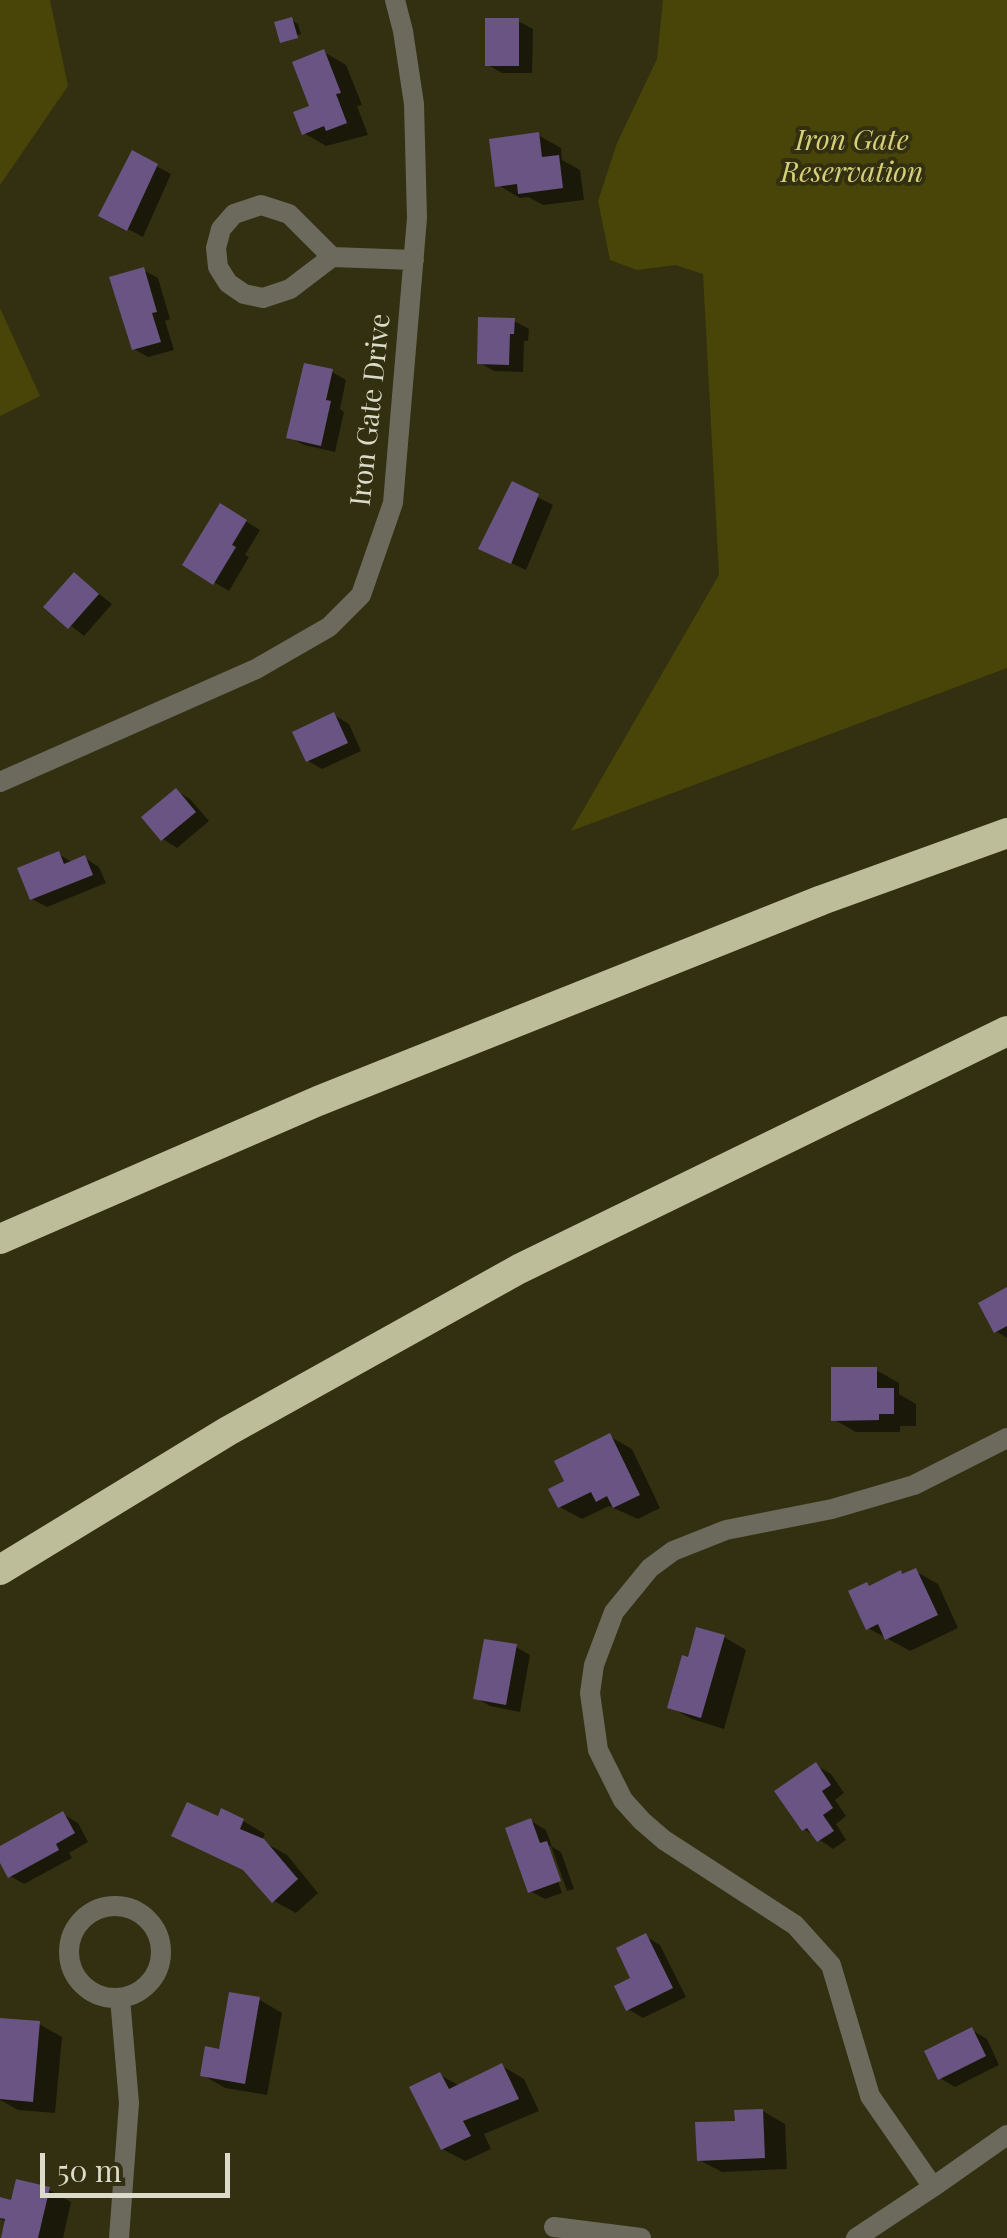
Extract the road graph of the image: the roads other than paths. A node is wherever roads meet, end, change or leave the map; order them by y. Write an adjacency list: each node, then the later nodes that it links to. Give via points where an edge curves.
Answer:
1 (395, 0): 3 (street, Iron Gate Drive, via 414,104)
2 (332, 257): 2 (street, via 271,206 234,214 216,248 228,284 253,297 282,294); 3 (street)
3 (414, 260): 4 (street, Iron Gate Drive, via 393,503 362,595 328,627 256,669)
4 (0, 782)
5 (1007, 833): 7 (highway, via 318,1101)
6 (1007, 1032): 9 (highway, via 520,1269 228,1431)
7 (0, 1239)
8 (1007, 1438): 12 (street, via 914,1484 832,1510 726,1530 673,1551 614,1612 590,1693 603,1762 642,1822 796,1926 831,1965 870,2096)
9 (0, 1570)
10 (120, 1998): 10 (street, via 152,1980 161,1944 154,1927 123,1906 104,1908 79,1924 70,1941 70,1961 84,1986); 14 (street, via 129,2103)
11 (1007, 2135): 12 (street)
12 (933, 2187): 16 (street)
13 (554, 2227): 15 (street)
14 (119, 2238)
15 (641, 2238)
16 (856, 2238)

